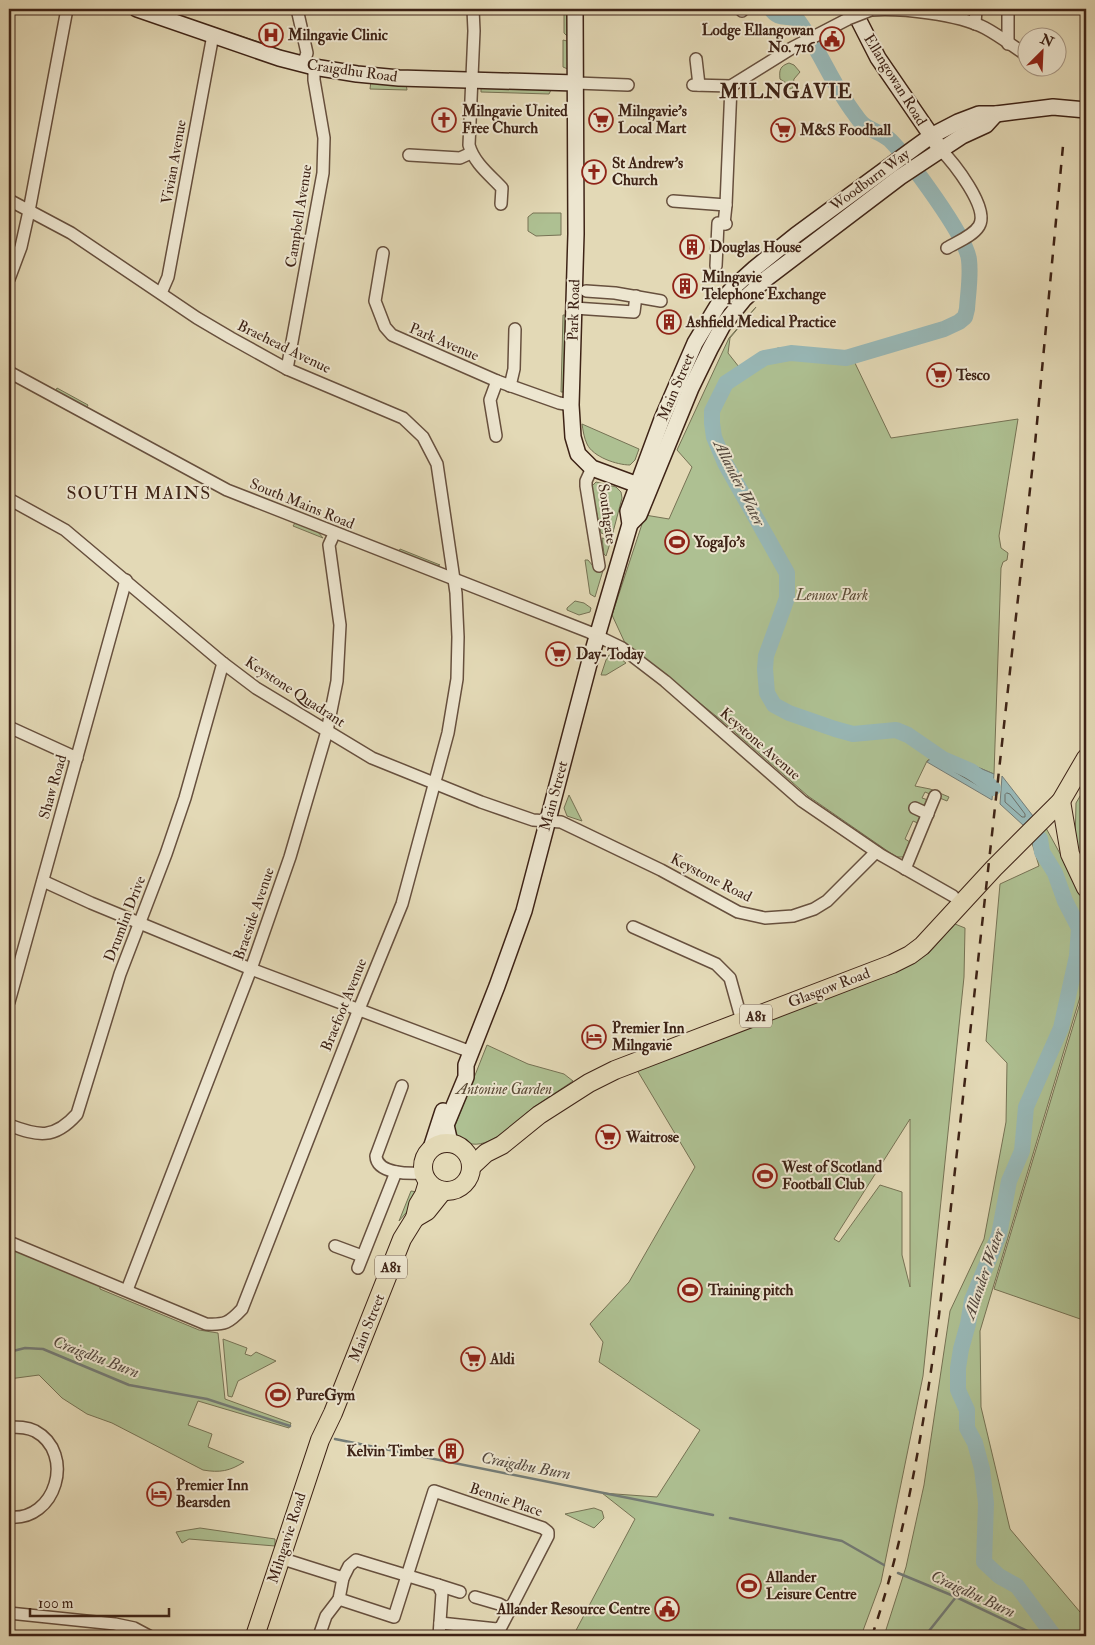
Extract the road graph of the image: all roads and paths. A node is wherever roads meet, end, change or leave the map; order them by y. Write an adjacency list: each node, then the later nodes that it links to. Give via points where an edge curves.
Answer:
1 (67, 9): 30 (street)
2 (137, 9): 11 (main road, Craigdhu Road)
3 (297, 9): 15 (street, Campbell Avenue)
4 (473, 9): 16 (street)
5 (575, 9): 17 (main road, Park Road)
6 (885, 9): 9 (street, bridge); 10 (street, via 939,15)
7 (976, 9): 10 (street)
8 (1008, 9): 12 (street)
9 (850, 14): 19 (street); 22 (main road, Ellangowan Road)
10 (975, 24): 12 (street)
11 (213, 35): 15 (main road, Craigdhu Road); 38 (street, Vivian Avenue, via 168,277)
12 (1008, 44): 13 (street)
13 (1018, 50)
14 (696, 59): 19 (street, via 696,85)
15 (309, 66): 16 (main road, Craigdhu Road, via 382,77); 43 (street, Campbell Avenue, via 324,138 324,173)
16 (473, 80): 17 (main road, Craigdhu Road); 24 (street, via 469,145)
17 (576, 83): 18 (street); 41 (main road, Park Road)
18 (628, 85)
19 (731, 86): 29 (street)
20 (1086, 110): 21 (main road, Woodburn Way, via 1053,107)
21 (996, 114): 22 (main road, Woodburn Way, via 979,114); 23 (main road, Woodburn Way, via 986,124)
22 (931, 136): 23 (main road, Ellangowan Road); 34 (main road, Woodburn Way)
23 (940, 149): 31 (street, via 957,168 977,203 982,219 975,232); 35 (main road, Woodburn Way)
24 (472, 152): 25 (street, via 460,158); 28 (street, via 477,162 507,187)
25 (408, 155)
26 (9, 200): 30 (street, Braehead Avenue)
27 (673, 201): 29 (street)
28 (502, 204)
29 (726, 205): 33 (street, via 726,224 718,223)
30 (29, 211): 36 (street); 38 (street, Braehead Avenue, via 70,233)
31 (947, 248)
32 (383, 253): 45 (street, Park Avenue, via 375,296 388,331)
33 (716, 266)
34 (755, 268): 50 (main road, Main Street, via 728,293 703,329 677,382)
35 (767, 278): 50 (main road, Main Street, via 744,299 716,336)
36 (9, 279)
37 (586, 291): 39 (street)
38 (161, 293): 43 (street, Braehead Avenue, via 197,318)
39 (636, 296): 40 (street); 41 (street, via 634,312)
40 (661, 302)
41 (574, 308): 47 (main road, Park Road)
42 (515, 329): 46 (street)
43 (287, 369): 54 (street, Braehead Avenue, via 402,418 423,436 437,464)
44 (9, 372): 52 (street, South Mains Road, via 227,490)
45 (497, 381): 46 (street, Park Avenue); 48 (street, via 490,400)
46 (510, 386): 47 (street, Park Avenue)
47 (571, 405): 49 (main road, Park Road, via 575,445 578,454)
48 (496, 436)
49 (592, 468): 50 (main road); 53 (street, Southgate, via 586,486)
50 (644, 487): 56 (main road, Main Street, via 628,511 630,524)
51 (9, 500): 55 (street, Keystone Quadrant, via 65,530)
52 (334, 534): 54 (street, South Mains Road); 59 (street, Braeside Avenue, via 329,545 340,625 337,681)
53 (599, 566)
54 (454, 579): 56 (street, South Mains Road); 62 (street, Braefoot Avenue, via 457,679 448,733)
55 (126, 580): 57 (street, Keystone Quadrant); 60 (street, Shaw Road)
56 (598, 636): 67 (main road, Main Street); 68 (street, Keystone Avenue, via 622,648 665,681 802,801)
57 (223, 663): 59 (street, Keystone Quadrant, via 256,688); 73 (street, Drumlin Drive, via 185,798)
58 (9, 727): 60 (street)
59 (327, 731): 62 (street, Keystone Quadrant, via 372,758); 75 (street, Braeside Avenue, via 290,857)
60 (77, 758): 70 (street, Shaw Road)
61 (1086, 758): 64 (main road, Glasgow Road / A81)
62 (434, 784): 67 (street, Keystone Quadrant, via 533,820); 77 (street, Braefoot Avenue, via 402,904)
63 (935, 796): 66 (street)
64 (1061, 801): 71 (main road, via 1070,854); 78 (main road, Glasgow Road / A81, via 910,955)
65 (915, 808): 66 (street)
66 (928, 814): 69 (street)
67 (548, 821): 68 (street, Keystone Road, via 561,822 661,870 738,912 765,918 793,916 828,901); 79 (main road, Main Street, via 524,911)
68 (876, 852): 69 (street, Keystone Avenue)
69 (905, 869): 72 (street, Keystone Avenue)
70 (42, 881): 73 (street); 76 (street, Shaw Road)
71 (1086, 888)
72 (953, 896)
73 (139, 924): 75 (street); 81 (street, Drumlin Drive, via 76,1114 70,1122 50,1133 36,1134)
74 (633, 927): 78 (street, via 716,964 730,978)
75 (251, 970): 77 (street); 91 (street, Braeside Avenue)
76 (9, 1002)
77 (358, 1010): 79 (street); 91 (street, Braefoot Avenue, via 242,1309 231,1321 206,1324)
78 (742, 1021): 84 (main road, Glasgow Road / A81, via 589,1083 539,1115 502,1145)
79 (468, 1058): 82 (main road, Main Street, via 466,1077 446,1125); 83 (main road, Main Street, via 457,1073)
80 (402, 1086): 85 (street, via 376,1156 376,1162)
81 (9, 1125)
82 (450, 1143): 83 (main road, via 440,1143); 84 (main road, via 461,1147)
83 (431, 1148): 86 (main road, A81, via 425,1157)
84 (468, 1159): 86 (main road, A81, via 468,1179 462,1186 453,1190)
85 (396, 1172): 86 (street); 89 (street)
86 (432, 1182): 93 (main road, Main Street / A81, via 402,1239)
87 (9, 1242): 91 (street, Braefoot Avenue)
88 (335, 1246): 89 (street)
89 (362, 1256): 90 (street)
90 (358, 1268)
91 (127, 1290)
92 (9, 1427): 94 (street, via 34,1431 46,1439 54,1452 57,1468 50,1497 40,1509 28,1515)
93 (320, 1440): 95 (main road, Milngavie Road / A81)
94 (9, 1517)
95 (280, 1558): 97 (street); 107 (main road, Milngavie Road / A81)
96 (407, 1575): 97 (street, via 356,1560); 98 (street); 101 (street, via 394,1617); 102 (street, Bennie Place, via 434,1491 543,1528 548,1536)
97 (343, 1578): 101 (street)
98 (438, 1585): 99 (street); 104 (street, via 442,1593)
99 (460, 1592)
100 (476, 1597): 102 (street)
101 (339, 1599): 108 (street, via 326,1616)
102 (510, 1610): 105 (street, Bennie Place)
103 (9, 1614): 106 (street, via 115,1624 134,1628)
104 (440, 1623): 105 (street, Bennie Place); 109 (street)
105 (504, 1632)
106 (149, 1636)
107 (255, 1636)
108 (320, 1636)
109 (439, 1636)

